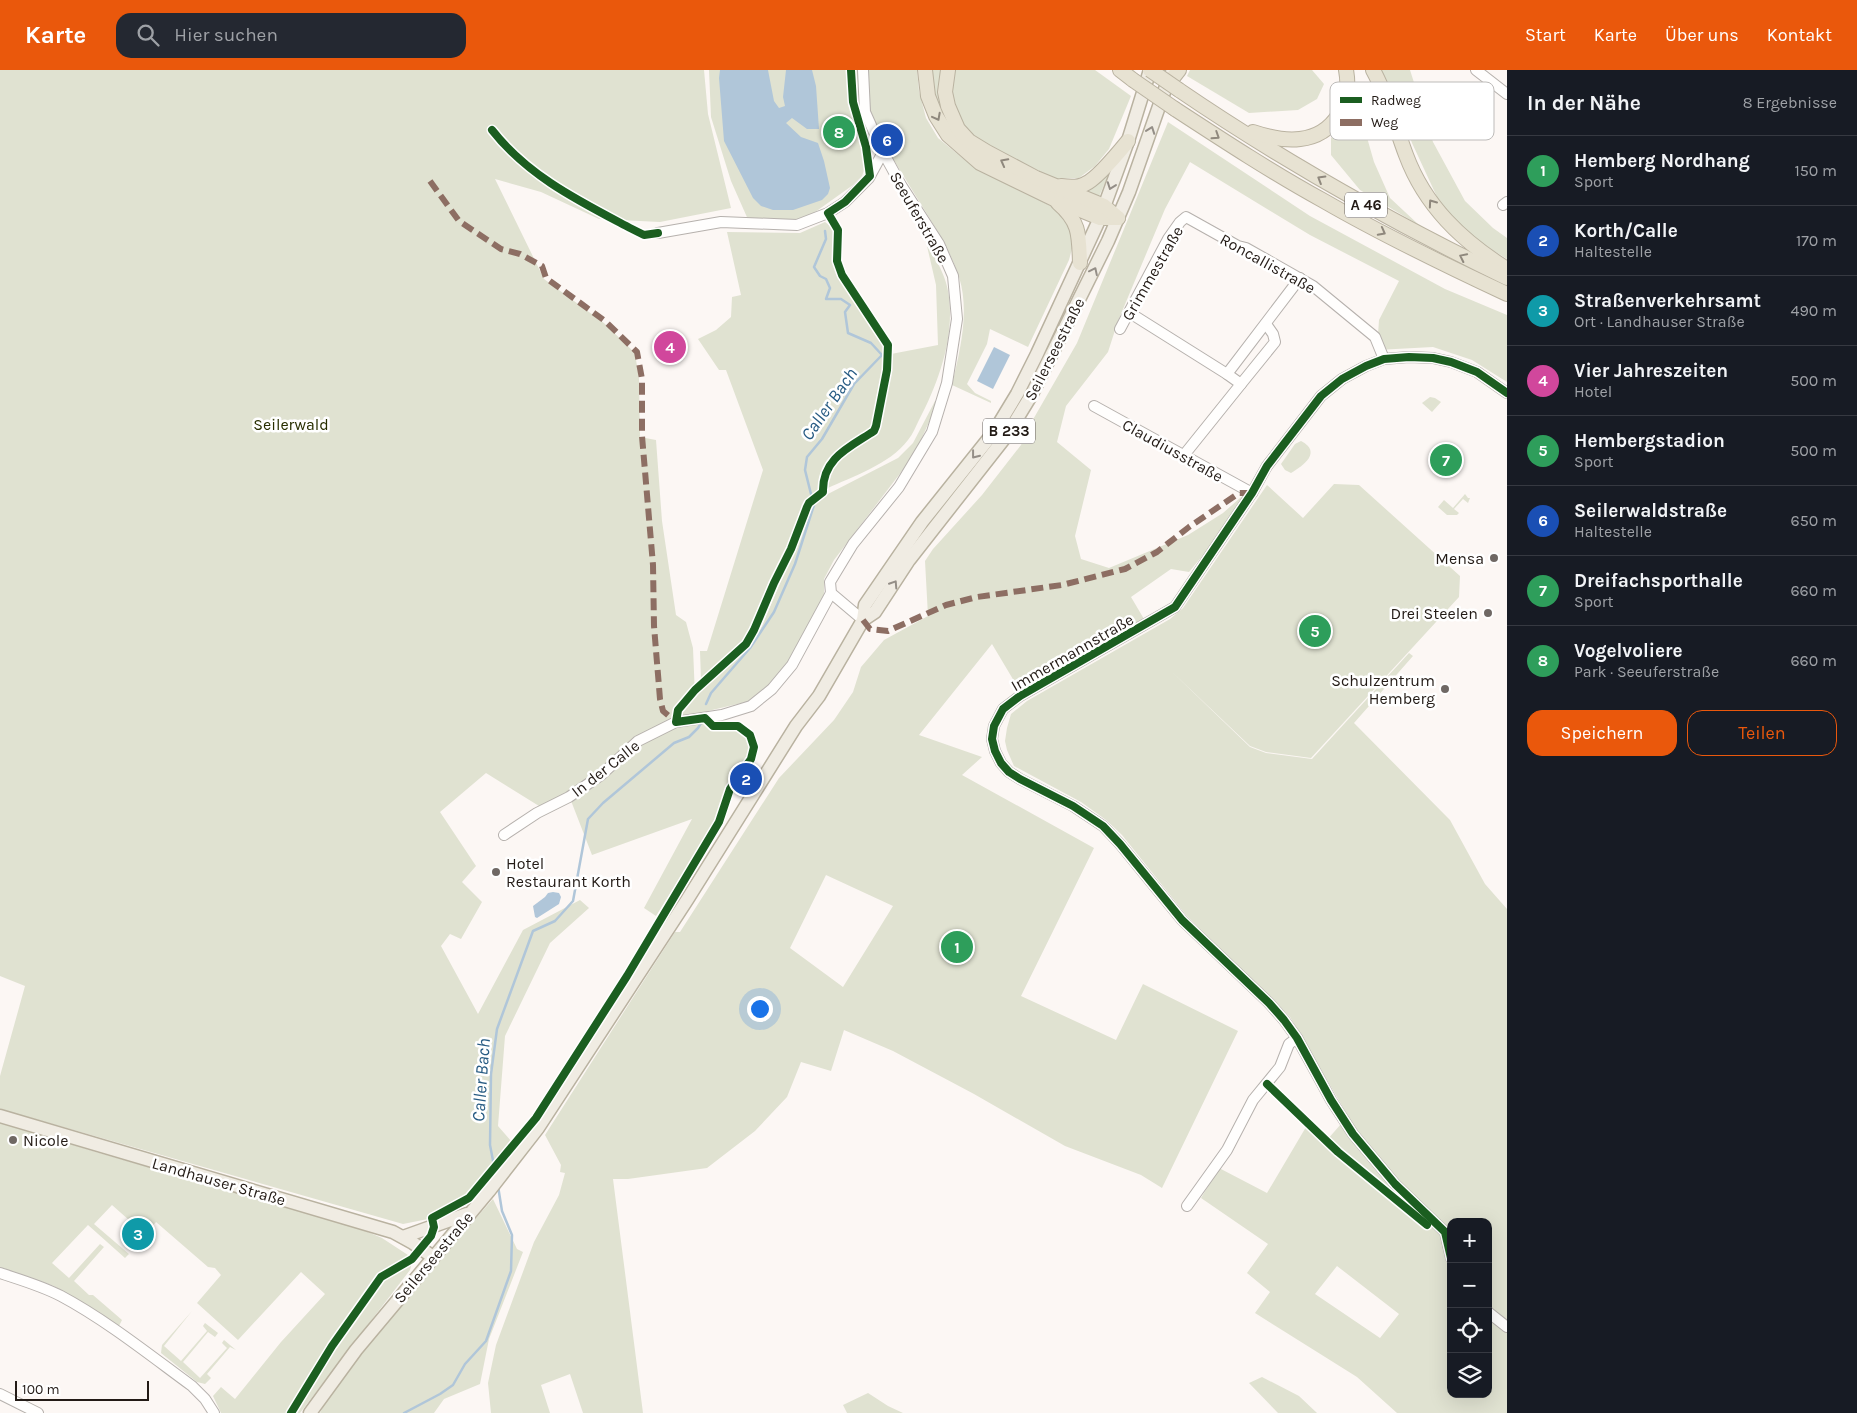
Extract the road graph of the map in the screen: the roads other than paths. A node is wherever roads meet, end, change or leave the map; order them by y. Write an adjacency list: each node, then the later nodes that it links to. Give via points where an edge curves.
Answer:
1 (863, 70): 18 (street, Seeuferstraße, via 865,112)
2 (925, 70): 20 (highway, one-way to 20, via 928,96 948,135 980,163)
3 (948, 70): 19 (highway, one-way to 3, via 987,152 969,141 958,129 945,92)
4 (1120, 70): 29 (highway, A 46, one-way to 29, bridge, via 1242,153 1324,201)
5 (1150, 70): 9 (highway, A 46, bridge); 17 (main road, Seilerseestraße / B 233)
6 (1179, 70): 9 (highway)
7 (1373, 70): 10 (highway, one-way to 7)
8 (1476, 70): 11 (street)
9 (1173, 81): 14 (highway, A 46); 22 (main road, Seilerseestraße / B 233, one-way to 9)
10 (1379, 82)
11 (1492, 82)
12 (1494, 84): 13 (street)
13 (1507, 94)
14 (1229, 125): 15 (highway, via 1287,140 1312,136); 28 (highway, A 46, one-way to 14, via 1397,223)
15 (1330, 125)
16 (1401, 140): 26 (highway, one-way to 16, via 1464,240 1447,223 1429,201)
17 (1128, 141): 19 (highway, via 1085,184 1070,188); 21 (main road, Seilerseestraße / B 233, one-way to 21)
18 (883, 152): 24 (street, via 869,178 845,202 828,213 797,225 721,222); 40 (street, Seeuferstraße, via 943,252 953,276 957,319 947,383 932,432 899,487 853,544 830,582)
19 (1048, 183): 21 (highway)
20 (1054, 199): 21 (highway); 25 (highway, via 1075,221)
21 (1102, 212): 22 (highway); 25 (main road, Seilerseestraße / B 233)
22 (1118, 218): 41 (main road, Seilerseestraße / B 233, one-way to 22, via 875,612 909,560 1012,427 1084,292)
23 (1186, 218): 27 (street, Roncallistraße); 30 (street, Grimmestraße, via 1168,239)
24 (658, 233)
25 (1080, 263): 41 (main road, Seilerseestraße / B 233, one-way to 41, via 1037,354 994,432 922,522 865,605)
26 (1507, 269)
27 (1300, 278): 31 (street); 33 (street, Roncallistraße, via 1375,337)
28 (1507, 278)
29 (1507, 294)
30 (1130, 313): 32 (street, Grimmestraße); 34 (street)
31 (1266, 324): 34 (street); 35 (street, via 1275,342)
32 (1120, 329)
33 (1384, 359): 36 (street, Immermannstraße, via 1433,358 1451,362 1477,372); 39 (street, Immermannstraße, via 1342,379 1321,396 1267,466)
34 (1228, 374): 35 (street)
35 (1241, 384): 38 (street)
36 (1507, 393)
37 (1094, 406): 38 (street, Claudiusstraße)
38 (1184, 455): 39 (street, Claudiusstraße)
39 (1252, 493): 43 (street, Immermannstraße, via 1176,607 1020,696 1003,710 994,726 992,739 995,751 1009,772 1081,810 1112,835 1182,920 1269,1003)
40 (831, 593): 41 (street); 42 (street, In der Calle, via 792,665 772,689 751,706 722,715 676,722 638,741 601,775)
41 (862, 620): 46 (main road, Seilerseestraße / B 233, via 819,696 796,726 562,1093)
42 (504, 835)
43 (1297, 1038): 45 (street, via 1289,1044 1280,1067 1253,1100 1227,1150); 48 (street, Immermannstraße, via 1353,1134 1394,1184 1445,1232)
44 (0, 1116): 47 (main road, Landhauser Straße)
45 (1187, 1206)
46 (469, 1213): 47 (main road); 49 (main road, Seilerseestraße / B 233)
47 (403, 1237): 49 (main road, Landhauser Straße)
48 (1447, 1241)
49 (433, 1257): 56 (main road, Seilerseestraße / B 233, via 356,1350)
50 (0, 1273): 55 (street, via 63,1297 99,1320 192,1386)
51 (1492, 1315): 52 (street)
52 (1507, 1327)
53 (0, 1394): 54 (street)
54 (38, 1413)
55 (214, 1413)
56 (310, 1413)

